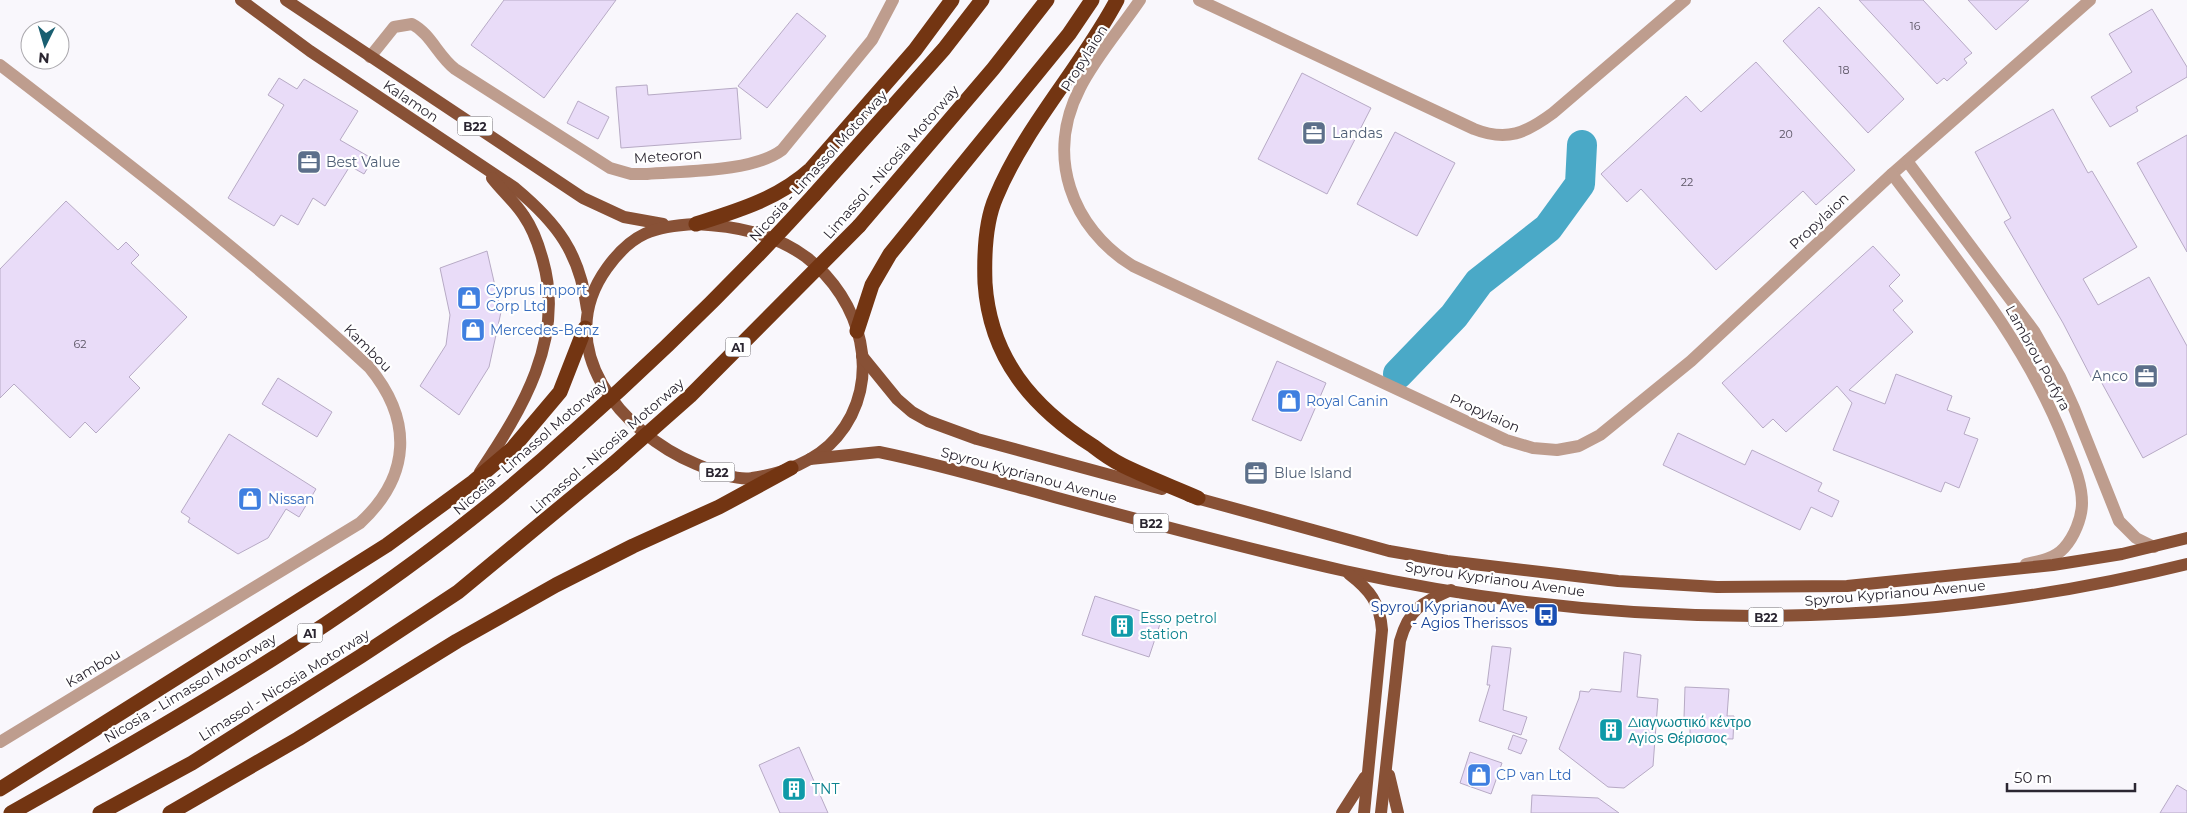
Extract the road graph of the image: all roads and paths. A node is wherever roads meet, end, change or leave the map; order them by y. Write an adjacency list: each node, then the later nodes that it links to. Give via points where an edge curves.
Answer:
1 (241, 0): 16 (main road, Kalamon / B22, via 310,51)
2 (286, 0): 13 (main road, Kalamon / B22)
3 (893, 0): 13 (street, Meteoron, via 872,40 782,150 768,159 748,164 647,174 631,174 610,168 455,69 444,60 423,30 412,24 394,27)
4 (952, 0): 18 (highway, via 915,50 796,183 750,206)
5 (982, 0): 37 (highway, Nicosia - Limassol Motorway / A1, bridge, via 944,49 740,276 650,364 456,532 246,676)
6 (1047, 0): 38 (highway, Limassol - Nicosia Motorway / A1, bridge, via 994,70 859,226 690,396 612,464 458,592 192,763)
7 (1092, 0): 21 (highway, via 1069,34 890,254 872,285)
8 (1117, 0): 26 (highway, via 1016,156 995,198 987,230 984,268 987,302 998,340 1014,375 1041,406 1079,438 1120,464)
9 (1140, 0): 17 (street, Propylaion, via 1080,88 1066,130 1071,194 1096,237 1133,266 1506,440 1533,448 1568,449 1591,441 1606,431 1691,361)
10 (1199, 0): 11 (street, via 1474,128 1501,136 1531,128 1553,113)
11 (1685, 0)
12 (2090, 0): 15 (street, Propylaion)
13 (370, 57): 19 (main road, Kalamon / B22, via 583,198 624,217)
14 (0, 65): 33 (street, Kambou, via 260,270 369,368 392,401 401,452 392,484 374,510 360,523)
15 (1907, 160): 17 (street, Propylaion); 28 (street, Lambrou Porfyra, via 2048,354 2074,408 2119,521 2136,538)
16 (480, 165): 20 (main road, Kalamon / B22, via 515,188 559,230 584,288); 25 (main road, via 524,216 534,235 547,273 550,314 538,370 502,438)
17 (1892, 174): 30 (street, Lambrou Porfyra, via 1990,305 2016,346 2054,415 2075,470 2082,502 2081,513 2063,550 2051,558)
18 (696, 224): 19 (main road, B22); 21 (main road, B22, via 759,233 805,257 829,278 844,298)
19 (676, 225): 20 (main road, B22, via 637,236 623,248 598,280)
20 (586, 322): 24 (main road, B22, via 592,363 602,384 614,403 649,439 677,456 713,471 750,479); 25 (highway, via 560,392 512,449)
21 (857, 331): 22 (main road, B22)
22 (862, 356): 23 (main road, B22, via 854,409 837,437); 26 (main road, Spyrou Kyprianou Avenue / B22, via 897,400 928,421 977,439)
23 (810, 459): 24 (main road, B22); 31 (main road, Spyrou Kyprianou Avenue / B22, via 879,452 900,456)
24 (791, 468): 39 (highway, via 719,507 633,546 457,641)
25 (473, 482): 36 (highway, via 378,550)
26 (1198, 498): 30 (main road, Spyrou Kyprianou Avenue / B22, via 1389,551 1503,569 1618,581 1717,587 1847,586)
27 (2187, 538): 28 (main road, Spyrou Kyprianou Avenue / B22)
28 (2154, 547): 30 (main road, Spyrou Kyprianou Avenue / B22)
29 (2187, 564): 32 (main road, Spyrou Kyprianou Avenue / B22, via 2046,594 1834,615 1753,617 1635,612)
30 (2004, 570)
31 (1344, 571): 32 (main road, Spyrou Kyprianou Avenue / B22); 35 (main road, via 1371,593 1381,614)
32 (1451, 590): 34 (main road, via 1418,606 1404,626)
33 (0, 742)
34 (1387, 763): 42 (main road); 43 (main road)
35 (1367, 772): 40 (main road); 41 (main road)
36 (0, 789)
37 (11, 813)
38 (100, 813)
39 (170, 813)
40 (1342, 813)
41 (1364, 813)
42 (1381, 813)
43 (1398, 813)

